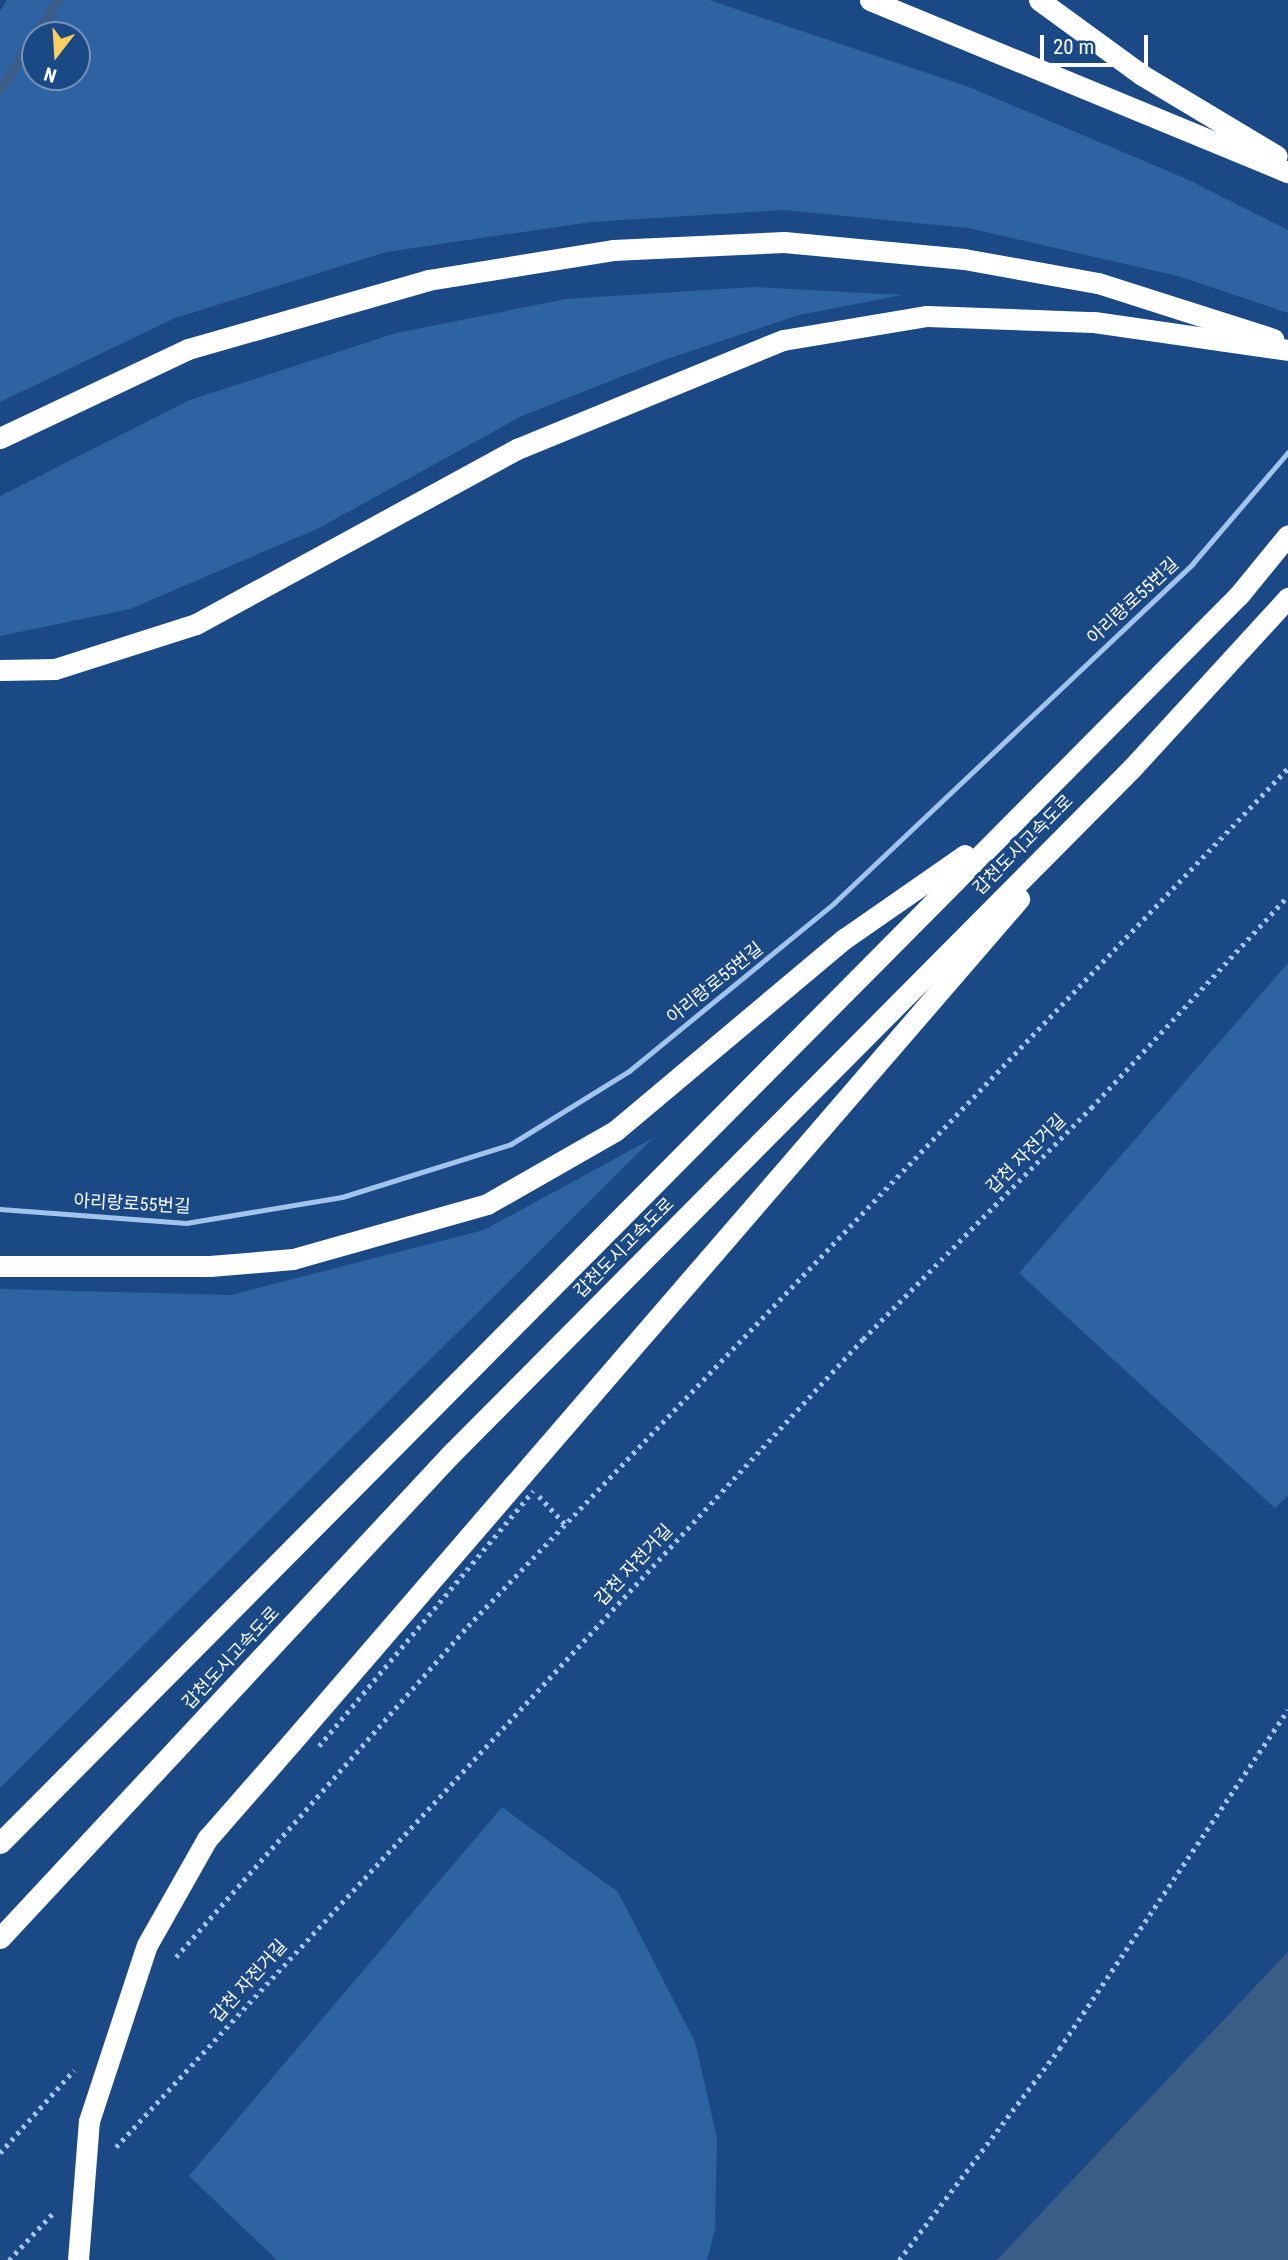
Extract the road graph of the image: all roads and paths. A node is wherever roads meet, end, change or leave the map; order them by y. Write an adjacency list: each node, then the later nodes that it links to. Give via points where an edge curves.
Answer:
1 (870, 0): 4 (highway)
2 (1039, 0): 3 (highway, via 1142,75)
3 (1288, 162)
4 (1288, 172)
5 (1288, 345): 7 (highway, via 1098,283 964,259 784,242 614,250 428,279 188,349)
6 (1288, 350): 11 (highway, via 1094,322 926,316 783,340 517,449 196,624 55,669)
7 (0, 438)
8 (1288, 452): 16 (lane, 아리랑로55번길, via 1193,563 834,903 629,1071 511,1144 342,1198 186,1223)
9 (1288, 535): 14 (highway, 갑천도시고속도로, via 1238,595)
10 (1288, 598): 12 (highway, 갑천도시고속도로)
11 (0, 670)
12 (1132, 768): 22 (highway, 갑천도시고속도로, via 449,1456); 31 (highway, bridge, via 208,1839 147,1945 89,2121)
13 (1288, 768): 18 (path)
14 (1010, 824): 17 (highway, via 844,939 615,1131 487,1205 293,1259 210,1266); 21 (highway, 갑천도시고속도로)
15 (1288, 896): 27 (path, 갑천 자전거길, via 1091,1108 863,1339 108,2153)
16 (0, 1209)
17 (0, 1266)
18 (565, 1524): 20 (path, bridge, via 533,1491); 25 (path)
19 (1288, 1710): 32 (path, via 1051,2059)
20 (310, 1756)
21 (0, 1843)
22 (0, 1938)
23 (173, 1945): 24 (path)
24 (168, 1957)
25 (170, 1965)
26 (76, 2068): 28 (path)
27 (108, 2136)
28 (0, 2153)
29 (63, 2203): 30 (path)
30 (9, 2260)
31 (78, 2260)
32 (899, 2260)

